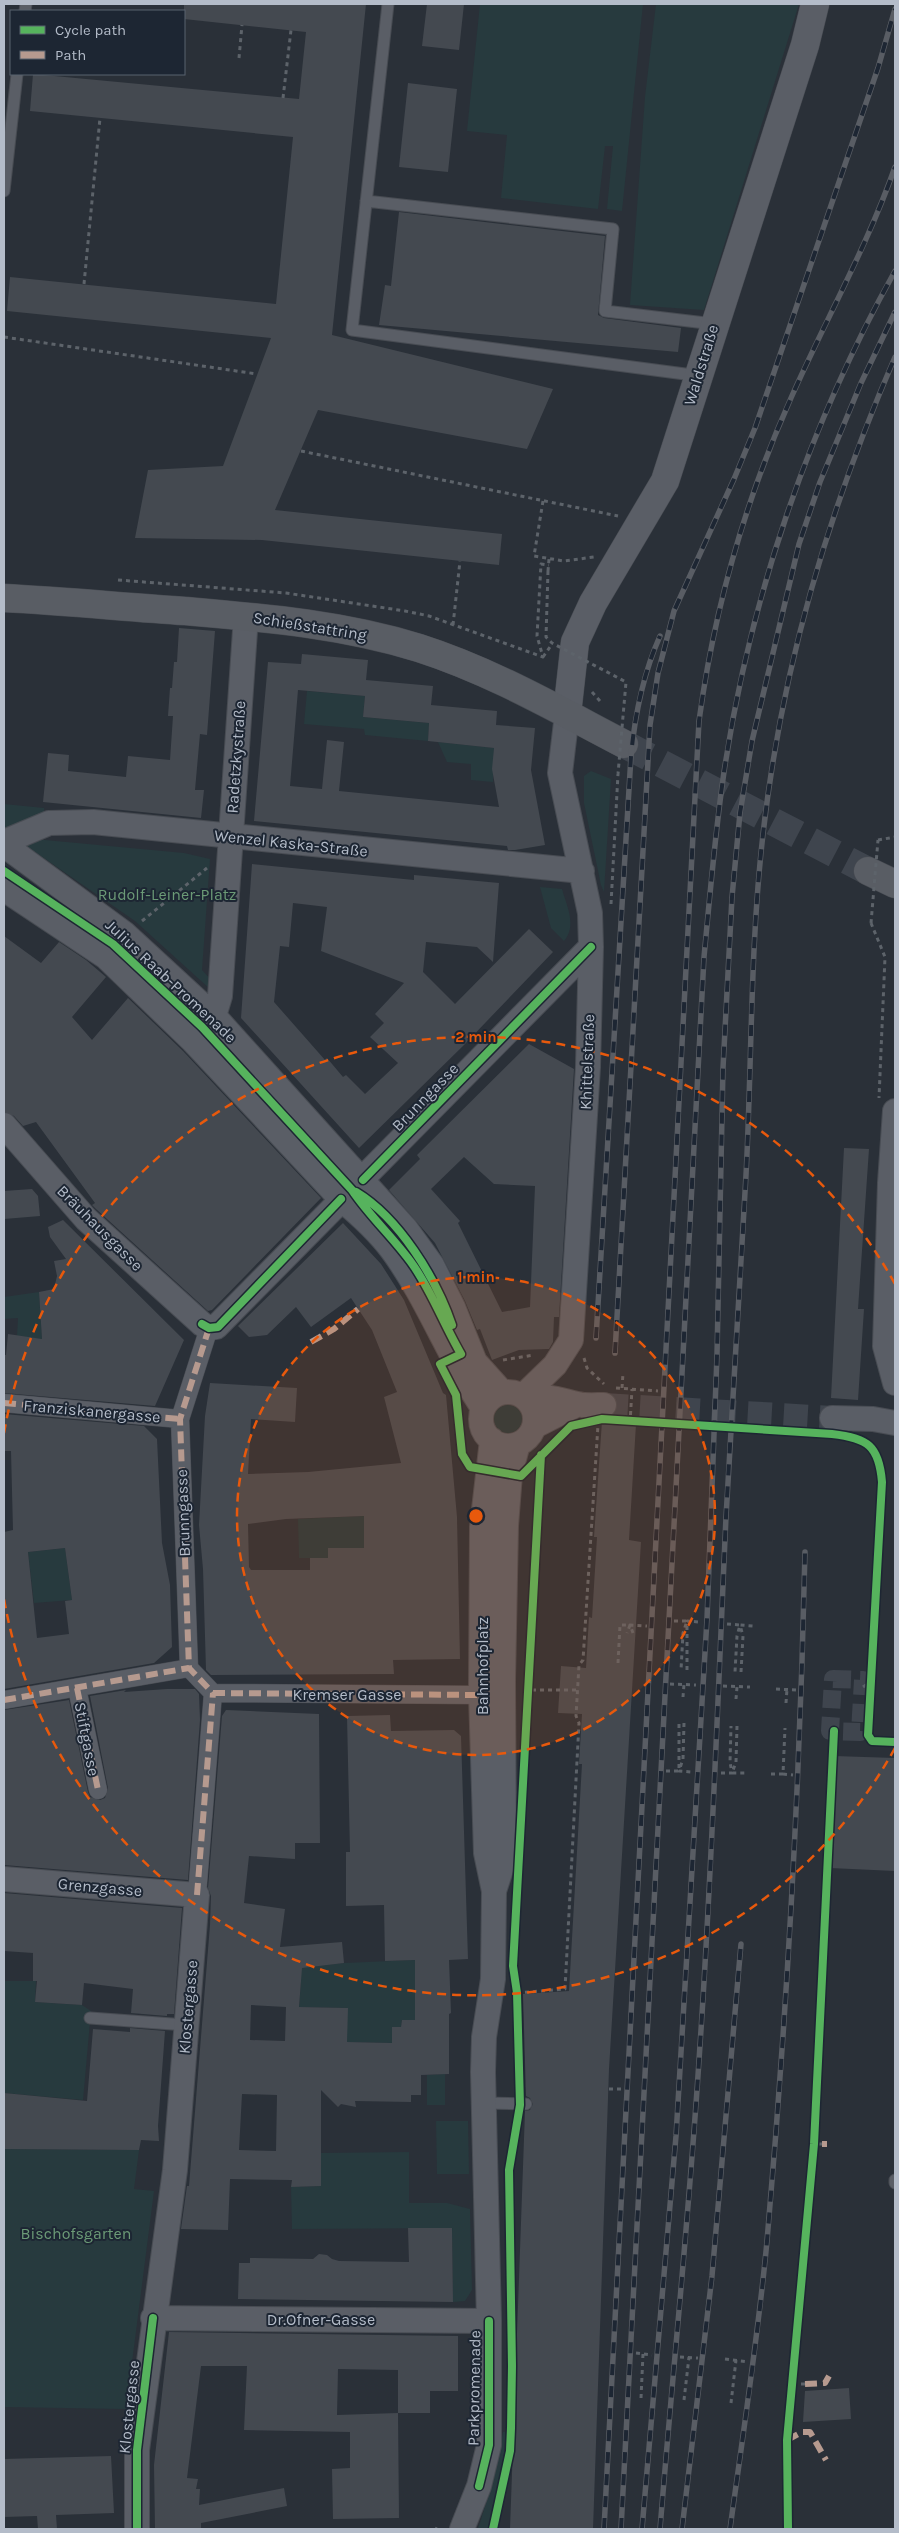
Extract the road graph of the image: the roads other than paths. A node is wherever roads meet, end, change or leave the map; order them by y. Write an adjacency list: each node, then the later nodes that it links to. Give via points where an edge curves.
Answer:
1 (388, 4): 5 (lane)
2 (815, 4): 6 (street, Waldstraße, via 805,45)
3 (18, 75): 4 (lane)
4 (4, 191)
5 (366, 201): 6 (lane, via 613,229 605,311); 7 (lane, via 352,330 685,374)
6 (714, 324): 7 (street, Waldstraße)
7 (697, 379): 10 (street, Waldstraße, via 665,481 593,603 575,642)
8 (4, 598): 9 (main road, Schießstattring)
9 (246, 616): 10 (main road, Schießstattring, via 342,628 419,648 485,674); 13 (street, Radetzkystraße)
10 (567, 714): 11 (main road, Schießstattring); 14 (street, Khittelstraße, via 560,773)
11 (624, 744)
12 (4, 844): 13 (street, Wenzel Kaska-Straße, via 50,823 93,822); 19 (street, Julius Raab-Promenade, via 125,934)
13 (229, 844): 14 (street, Wenzel Kaska-Straße); 19 (street, Radetzkystraße, via 220,996)
14 (582, 871): 18 (street, Khittelstraße, via 590,913)
15 (868, 872): 16 (main road)
16 (895, 884)
17 (4, 890): 23 (street, Julius Raab-Promenade, via 106,957 193,1041)
18 (591, 947): 22 (street, Brunngasse); 28 (street, Khittelstraße, via 588,1067 571,1340 555,1365)
19 (214, 1016): 22 (street, Julius Raab-Promenade)
20 (895, 1110): 24 (street)
21 (4, 1125): 26 (street, Bräuhausgasse, via 86,1219)
22 (363, 1180): 23 (street, Brunngasse); 28 (street, via 432,1265 475,1362)
23 (341, 1199): 26 (street, Brunngasse, via 218,1327); 31 (street, via 392,1249)
24 (887, 1300): 25 (street); 27 (street, via 886,1346)
25 (895, 1323)
26 (206, 1326): 33 (street, Brunngasse)
27 (895, 1383)
28 (517, 1396): 31 (street, via 488,1401); 35 (street, via 535,1413); 35 (street, via 563,1398 599,1415)
29 (895, 1398): 34 (street)
30 (4, 1403): 33 (street, Franziskanergasse)
31 (483, 1408): 36 (street, via 482,1425)
32 (832, 1418): 34 (street, via 873,1419)
33 (180, 1419): 38 (street, Brunngasse)
34 (895, 1424)
35 (535, 1426): 37 (street, via 528,1438)
36 (492, 1440): 37 (street, via 509,1446); 41 (street, Bahnhofplatz, via 482,1527)
37 (518, 1444): 41 (street, Bahnhofplatz, via 510,1474)
38 (189, 1668): 39 (street); 40 (street)
39 (77, 1688): 42 (street); 43 (street, Stiftgasse)
40 (213, 1694): 41 (street, Kremser Gasse); 45 (street, Klostergasse)
41 (492, 1696): 48 (street, Bahnhofplatz, via 486,1854 494,1891 493,1979)
42 (4, 1700)
43 (98, 1790)
44 (4, 1880): 45 (street, Grenzgasse)
45 (197, 1895): 47 (street, Klostergasse)
46 (90, 2018): 47 (lane)
47 (186, 2025): 51 (street, Klostergasse, via 175,2170)
48 (484, 2037): 49 (street, Parkpromenade)
49 (485, 2103): 50 (lane); 52 (street, Parkpromenade)
50 (526, 2104)
51 (153, 2318): 52 (street, Dr.Ofner-Gasse); 53 (street, Klostergasse, via 137,2450)
52 (489, 2320): 54 (street, Parkpromenade, via 488,2445 479,2486)
53 (137, 2529)
54 (462, 2529)

